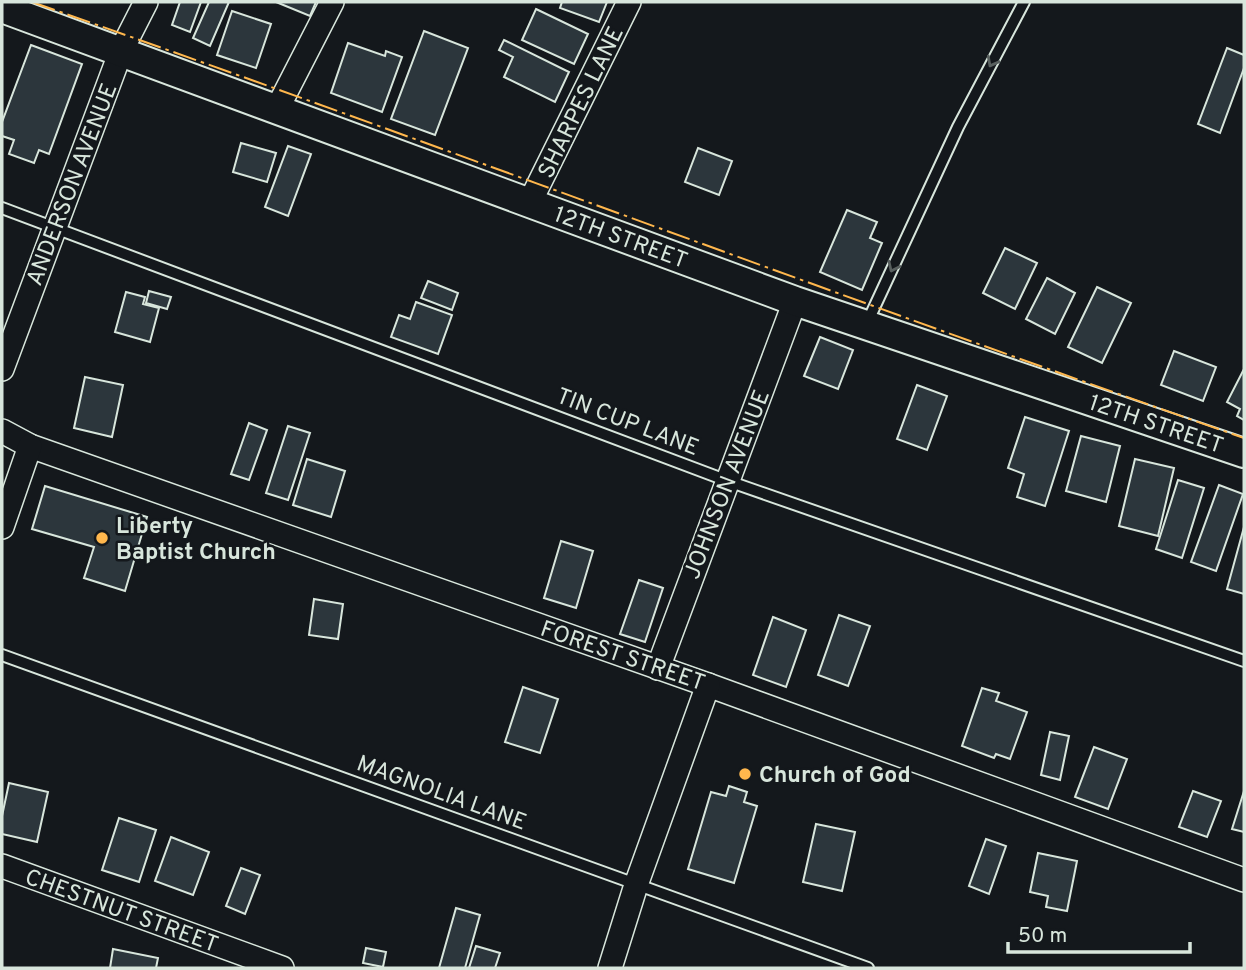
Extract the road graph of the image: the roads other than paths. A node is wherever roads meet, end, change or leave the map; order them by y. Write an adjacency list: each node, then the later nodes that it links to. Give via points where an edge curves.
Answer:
1 (146, 2): 6 (street, ANDERSON AVENUE)
2 (332, 2): 7 (street)
3 (629, 2): 8 (street, SHARPES LANE)
4 (1024, 2): 12 (lane, one-way to 12, via 958,127)
5 (20, 9): 6 (street, 12TH STREET)
6 (121, 51): 7 (street, 12TH STREET); 10 (street, ANDERSON AVENUE)
7 (276, 111): 8 (street, 12TH STREET)
8 (530, 202): 11 (street, 12TH STREET)
9 (2, 208): 10 (lane, TIN CUP LANE)
10 (52, 229): 13 (street, ANDERSON AVENUE); 17 (lane, TIN CUP LANE)
11 (795, 301): 12 (street, 12TH STREET); 17 (street, JOHNSON AVENUE)
12 (866, 324): 16 (street, 12TH STREET)
13 (2, 369)
14 (2, 431): 15 (street, FOREST STREET)
15 (30, 446): 18 (street); 21 (street, FOREST STREET)
16 (1244, 453)
17 (728, 481): 20 (lane, TIN CUP LANE); 21 (street, JOHNSON AVENUE)
18 (2, 527)
19 (2, 655): 25 (lane, MAGNOLIA LANE)
20 (1244, 661)
21 (657, 668): 22 (street, FOREST STREET)
22 (708, 685): 24 (street, FOREST STREET); 25 (street)
23 (2, 866): 26 (street, CHESTNUT STREET)
24 (1244, 880)
25 (636, 885): 27 (street); 28 (lane, MAGNOLIA LANE)
26 (282, 968)
27 (610, 968)
28 (868, 968)

